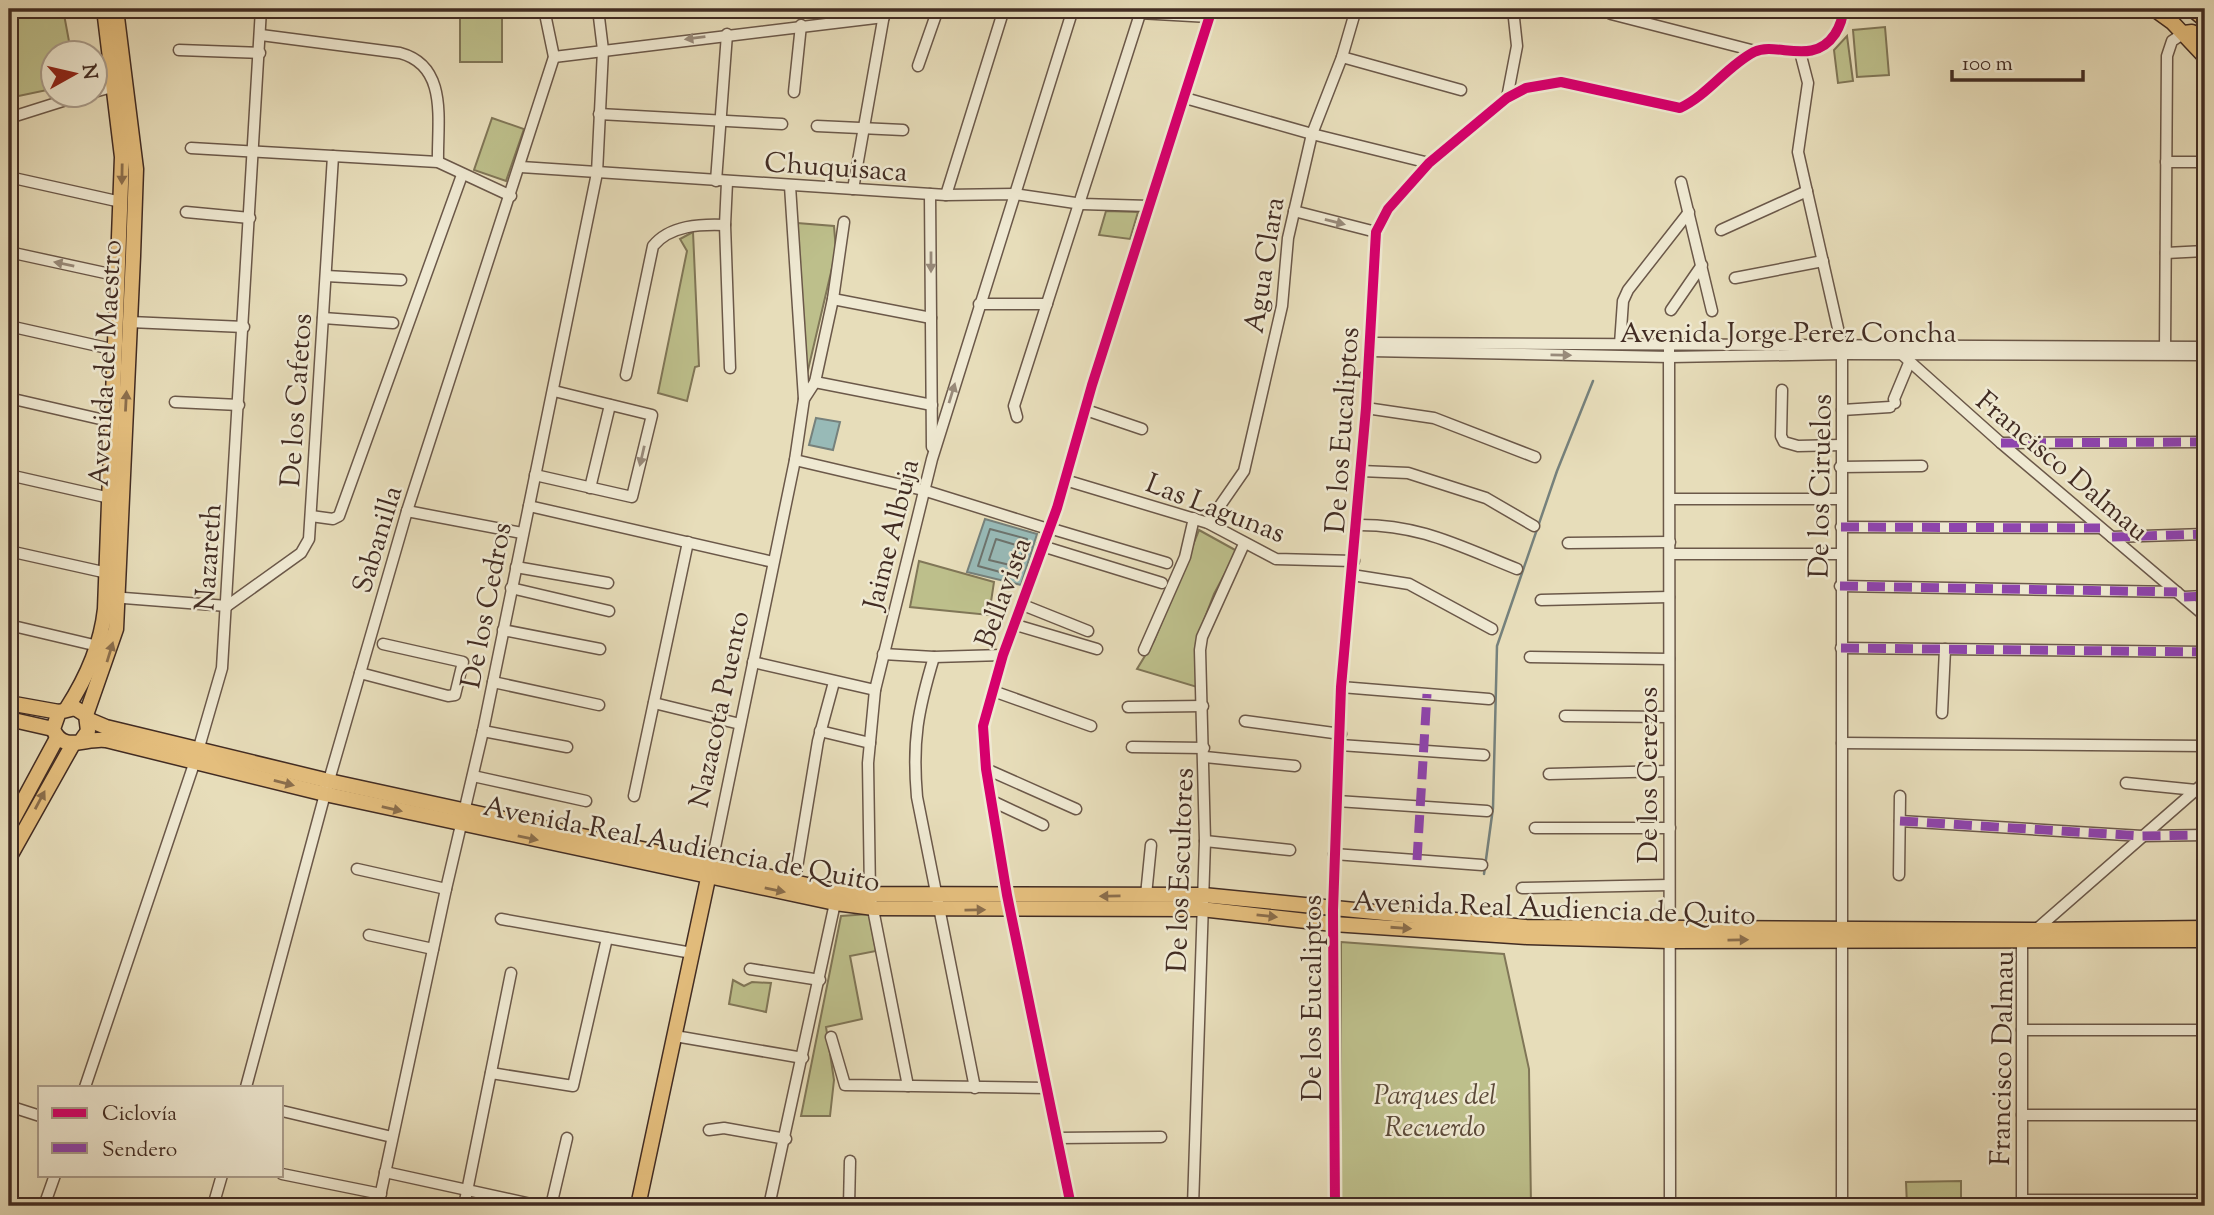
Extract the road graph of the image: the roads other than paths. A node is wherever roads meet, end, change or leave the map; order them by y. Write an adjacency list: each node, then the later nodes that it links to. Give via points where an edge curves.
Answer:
1 (104, 9): 33 (main road, Avenida del Maestro)
2 (116, 9): 33 (main road, Avenida del Maestro)
3 (261, 9): 22 (street, Nazareth)
4 (544, 9): 29 (street, Sabanilla)
5 (598, 9): 25 (street, De los Cedros)
6 (938, 9): 32 (street)
7 (1003, 9): 68 (street)
8 (1071, 9): 16 (street); 67 (street, Jaime Albuja)
9 (1356, 9): 30 (street, Agua Clara)
10 (1513, 9): 38 (street, via 1517,46)
11 (1843, 9): 27 (street, via 1831,40)
12 (2154, 9): 20 (main road)
13 (2192, 9): 18 (main road)
14 (885, 13): 19 (street); 45 (street)
15 (1211, 13): 16 (street); 37 (street, Bellavista)
16 (1140, 14): 71 (street)
17 (1611, 14): 26 (street)
18 (2205, 20)
19 (801, 25): 21 (street); 36 (street)
20 (2184, 33): 23 (main road); 31 (main road); 53 (street, via 2172,41 2167,56)
21 (727, 34): 25 (street, one-way to 25); 42 (street)
22 (261, 35): 28 (street, Nazareth); 52 (street, via 400,53 420,61 436,86)
23 (2205, 38)
24 (179, 50): 28 (street)
25 (603, 50): 29 (street); 40 (street, De los Cedros)
26 (1755, 51): 27 (street); 38 (street, De los Eucaliptos, via 1680,108 1561,82 1526,88)
27 (1800, 52): 64 (street, De los Ciruelos, via 1808,83 1798,152)
28 (260, 54): 50 (street, Nazareth)
29 (554, 57): 56 (street, Sabanilla)
30 (1342, 57): 35 (street); 48 (street, Agua Clara)
31 (2205, 57)
32 (918, 66)
33 (120, 84): 34 (street); 47 (main road, Avenida del Maestro)
34 (108, 88)
35 (1461, 90)
36 (794, 92)
37 (1185, 98): 48 (street); 72 (street, Bellavista)
38 (1507, 98): 54 (street, De los Eucaliptos)
39 (41, 108): 41 (street)
40 (599, 114): 42 (street); 57 (street, De los Cedros)
41 (9, 118)
42 (721, 120): 43 (street); 60 (street)
43 (782, 124)
44 (817, 126): 45 (street)
45 (866, 128): 46 (street); 63 (street)
46 (902, 130)
47 (126, 131): 70 (main road, Avenida del Maestro, one-way to 70); 84 (main road, Avenida del Maestro, via 136,169)
48 (1312, 134): 54 (street); 73 (street, Agua Clara)
49 (191, 148): 50 (street)
50 (254, 153): 51 (street); 76 (street, Nazareth)
51 (333, 156): 52 (street); 88 (street, De los Cafetos)
52 (438, 162): 58 (street)
53 (2166, 162): 55 (street); 83 (street)
54 (1429, 163): 80 (street, De los Eucaliptos, via 1388,209)
55 (2205, 165)
56 (521, 167): 57 (street, Chuquisaca); 69 (street, Sabanilla)
57 (597, 173): 60 (street, Chuquisaca); 117 (street, De los Cedros)
58 (462, 175): 69 (street); 150 (street, via 339,516)
59 (10, 177): 65 (street); 70 (street)
60 (722, 181): 62 (street, Chuquisaca); 78 (street)
61 (1681, 182): 75 (street)
62 (790, 186): 63 (street, Chuquisaca); 119 (street)
63 (853, 189): 66 (street, Chuquisaca)
64 (1807, 191): 79 (street); 85 (street, De los Ciruelos)
65 (9, 193)
66 (930, 194): 68 (street, Chuquisaca); 97 (street, one-way to 97)
67 (1014, 194): 68 (street, Chuquisaca); 71 (street, Chuquisaca); 92 (street, Jaime Albuja)
68 (946, 195)
69 (511, 196): 149 (street, Sabanilla)
70 (121, 202): 84 (main road, Avenida del Maestro)
71 (1082, 204): 72 (street, Chuquisaca); 93 (street)
72 (1149, 206): 125 (street, Bellavista)
73 (1294, 211): 80 (street, one-way to 80); 152 (street, Agua Clara, via 1282,306 1244,471)
74 (186, 212): 76 (street)
75 (1689, 212): 86 (street); 102 (street, via 1622,301)
76 (250, 218): 101 (street, Nazareth)
77 (844, 222): 91 (street, Nazacota Puento)
78 (725, 225): 112 (street); 114 (street, via 694,224 653,246)
79 (1721, 230)
80 (1376, 233): 104 (street, De los Eucaliptos)
81 (2205, 251): 83 (street)
82 (9, 252): 87 (street, one-way to 82)
83 (2166, 253): 107 (street)
84 (127, 256): 87 (main road, Avenida del Maestro); 98 (main road, Avenida del Maestro)
85 (1823, 261): 89 (street); 105 (street, De los Ciruelos)
86 (1702, 265): 94 (street); 95 (street)
87 (119, 276): 108 (main road, Avenida del Maestro)
88 (326, 276): 90 (street); 96 (street, De los Cafetos)
89 (1735, 278)
90 (401, 280)
91 (833, 299): 97 (street); 115 (street, Nazacota Puento)
92 (979, 304): 93 (street); 134 (street, Jaime Albuja, one-way to 92)
93 (1047, 304): 127 (street, via 1014,406)
94 (1671, 310)
95 (1712, 311)
96 (323, 318): 99 (street); 150 (street, De los Cafetos)
97 (931, 318): 123 (street)
98 (130, 322): 101 (street); 113 (main road, Avenida del Maestro)
99 (393, 323)
100 (9, 326): 108 (street)
101 (244, 327): 121 (street, Nazareth)
102 (1620, 344): 104 (street, Avenida Jorge Perez Concha); 109 (street, Avenida Jorge Perez Concha)
103 (2205, 346): 107 (street, Avenida Jorge Perez Concha)
104 (1371, 347): 109 (street, Avenida Jorge Perez Concha, one-way to 109); 124 (street, De los Eucaliptos)
105 (1842, 349): 106 (street, Avenida Jorge Perez Concha); 109 (street, Avenida Jorge Perez Concha); 126 (street, De los Ciruelos)
106 (1898, 349): 107 (street, Avenida Jorge Perez Concha); 111 (street, Francisco Dalmau)
107 (2166, 349): 110 (street, Avenida Jorge Perez Concha)
108 (116, 350): 113 (main road, Avenida del Maestro)
109 (1669, 351): 146 (street, De los Cerezos)
110 (2205, 355)
111 (1909, 363): 126 (street, via 1893,405); 131 (street, Francisco Dalmau)
112 (730, 368)
113 (121, 371): 128 (main road, Avenida del Maestro); 141 (main road, Avenida del Maestro, one-way to 113)
114 (626, 375)
115 (815, 382): 119 (street, Nazacota Puento); 123 (street)
116 (1782, 390): 132 (street, via 1784,442 1798,446)
117 (554, 391): 122 (street); 140 (street, De los Cedros)
118 (9, 398): 128 (street)
119 (804, 399): 135 (street, Nazacota Puento)
120 (175, 402): 121 (street)
121 (239, 405): 185 (street, Nazareth)
122 (610, 405): 143 (street); 143 (street, one-way to 143, via 652,415 632,497)
123 (932, 405): 134 (street)
124 (1366, 408): 133 (street, via 1434,418); 138 (street, De los Eucaliptos)
125 (1086, 410): 129 (street); 142 (street, Bellavista)
126 (1842, 410): 132 (street, De los Ciruelos)
127 (1017, 417)
128 (113, 422): 141 (main road, Avenida del Maestro)
129 (1142, 429)
130 (2205, 442): 131 (street)
131 (2001, 443): 157 (street, Francisco Dalmau)
132 (1841, 444): 136 (street, De los Ciruelos)
133 (1535, 457)
134 (932, 459): 144 (street, Jaime Albuja)
135 (795, 460): 144 (street); 169 (street, Nazacota Puento)
136 (1840, 467): 137 (street); 147 (street, De los Ciruelos)
137 (1922, 467)
138 (1361, 471): 153 (street, De los Eucaliptos); 154 (street, via 1408,473 1434,481 1486,498)
139 (9, 475): 145 (street)
140 (536, 475): 143 (street); 148 (street, De los Cedros)
141 (117, 476): 145 (main road, Avenida del Maestro); 173 (main road, Avenida del Maestro)
142 (1065, 480): 151 (street, Las Lagunas); 156 (street, Bellavista)
143 (590, 488)
144 (923, 490): 156 (street); 201 (street, Jaime Albuja)
145 (110, 498): 173 (main road, Avenida del Maestro)
146 (1670, 499): 147 (street); 165 (street, De los Cerezos)
147 (1841, 499): 155 (street, De los Ciruelos)
148 (529, 506): 158 (street, De los Cedros); 161 (street)
149 (407, 511): 158 (street); 207 (street, Sabanilla)
150 (311, 516): 185 (street, De los Cafetos, via 309,539 300,553)
151 (1194, 519): 152 (street, Las Lagunas); 199 (street, via 1185,557)
152 (1208, 523): 163 (street, Las Lagunas)
153 (1356, 525): 168 (street, De los Eucaliptos); 172 (street, via 1423,530)
154 (1534, 526)
155 (1841, 527): 157 (street); 167 (street, De los Ciruelos)
156 (1049, 528): 164 (street, Bellavista); 170 (street)
157 (2100, 528): 160 (street, Francisco Dalmau)
158 (522, 533): 171 (street, De los Cedros)
159 (2205, 534): 160 (street)
160 (2112, 537): 179 (street, Francisco Dalmau)
161 (688, 542): 169 (street); 215 (street)
162 (1568, 543): 165 (street)
163 (1244, 544): 168 (street, Las Lagunas, via 1276,559); 217 (street, De los Escultores, via 1202,637)
164 (1042, 546): 176 (street); 184 (street, Bellavista)
165 (1670, 548): 167 (street); 182 (street, De los Cerezos)
166 (9, 551): 173 (street)
167 (1841, 554): 177 (street, De los Ciruelos)
168 (1354, 561): 174 (street, De los Eucaliptos)
169 (773, 562): 206 (street, Nazacota Puento)
170 (1167, 563)
171 (516, 566): 175 (street); 178 (street, De los Cedros)
172 (1517, 569)
173 (113, 574): 181 (main road, Avenida del Maestro)
174 (1352, 575): 190 (street, via 1409,584); 210 (street, De los Eucaliptos)
175 (608, 583)
176 (1162, 583)
177 (1840, 586): 179 (street); 195 (street, De los Ciruelos)
178 (511, 588): 186 (street); 191 (street, De los Cedros)
179 (2180, 595): 180 (street); 187 (street, Francisco Dalmau)
180 (2205, 596)
181 (112, 597): 185 (street); 194 (main road, Avenida del Maestro); 222 (main road, Avenida del Maestro, one-way to 181, via 116,629)
182 (1670, 597): 183 (street); 205 (street, De los Cerezos)
183 (1541, 600)
184 (1023, 605): 189 (street, Bellavista); 192 (street)
185 (227, 606): 239 (street, Nazareth, via 220,675)
186 (609, 611)
187 (2205, 616)
188 (9, 625): 194 (street)
189 (1016, 625): 197 (street); 202 (street, Bellavista)
190 (1492, 629)
191 (503, 630): 196 (street); 208 (street, De los Cedros)
192 (1088, 631)
193 (383, 644): 207 (street, via 463,662 455,695)
194 (98, 646): 219 (main road, Avenida del Maestro, via 90,668)
195 (1841, 648): 198 (street); 234 (street, De los Ciruelos)
196 (600, 649)
197 (1097, 649)
198 (1945, 649): 200 (street); 220 (street)
199 (1144, 650)
200 (2205, 652)
201 (883, 654): 203 (street); 211 (street, Jaime Albuja)
202 (1003, 655): 203 (street); 212 (street, Bellavista)
203 (934, 657): 283 (street, via 918,710 913,754)
204 (1530, 657): 205 (street)
205 (1670, 660): 223 (street, De los Cerezos)
206 (753, 662): 209 (street); 226 (street, Nazacota Puento)
207 (360, 673): 248 (street, Sabanilla)
208 (493, 682): 216 (street); 228 (street, De los Cedros)
209 (834, 682): 211 (street); 229 (street)
210 (1341, 687): 213 (street); 231 (street, De los Eucaliptos)
211 (875, 690): 233 (street, Jaime Albuja)
212 (993, 691): 227 (street); 242 (street, Bellavista, via 984,726)
213 (1489, 699)
214 (9, 703): 219 (main road)
215 (654, 703): 226 (street); 249 (street)
216 (599, 705)
217 (1203, 706): 218 (street); 238 (street, De los Escultores)
218 (1128, 707)
219 (63, 710): 222 (main road, via 75,708); 230 (main road)
220 (1942, 713)
221 (1565, 716): 223 (street)
222 (87, 717): 232 (main road, via 88,731); 239 (main road, Avenida Real Audiencia de Quito)
223 (1669, 717): 243 (street, De los Cerezos)
224 (9, 719): 230 (main road)
225 (1245, 721): 231 (street)
226 (740, 724): 272 (street, Nazacota Puento)
227 (1091, 726)
228 (483, 731): 236 (street); 245 (street, De los Cedros)
229 (820, 731): 233 (street); 274 (street)
230 (55, 734): 232 (main road); 251 (main road)
231 (1340, 739): 240 (street); 253 (street, De los Eucaliptos)
232 (77, 743): 239 (main road, Avenida Real Audiencia de Quito, via 100,739); 269 (main road, one-way to 232)
233 (870, 743): 279 (street, Jaime Albuja)
234 (1842, 743): 235 (street); 289 (street, De los Ciruelos)
235 (2205, 746)
236 (567, 747)
237 (1132, 747): 238 (street)
238 (1205, 752): 241 (street); 265 (street, De los Escultores)
239 (197, 755): 248 (main road, Avenida Real Audiencia de Quito); 305 (street, Nazareth)
240 (1484, 755)
241 (1295, 766)
242 (986, 769): 254 (street, Bellavista); 255 (street)
243 (1669, 771): 244 (street); 262 (street, De los Cerezos)
244 (1549, 774)
245 (473, 776): 252 (street); 257 (street, De los Cedros)
246 (2126, 783): 247 (street)
247 (2201, 786): 264 (street, Francisco Dalmau)
248 (327, 788): 257 (main road, Avenida Real Audiencia de Quito); 306 (street, Sabanilla)
249 (634, 796)
250 (1900, 796): 258 (street)
251 (15, 800): 260 (main road)
252 (586, 801)
253 (1337, 801): 256 (street); 268 (street, De los Eucaliptos)
254 (992, 802): 259 (street); 280 (street, Bellavista)
255 (1076, 809)
256 (1486, 811)
257 (463, 817): 272 (main road, Avenida Real Audiencia de Quito); 277 (street, De los Cedros)
258 (1900, 821): 264 (street); 273 (street)
259 (1043, 825)
260 (9, 827)
261 (1535, 828): 262 (street)
262 (1670, 828): 275 (street, De los Cerezos)
263 (2205, 835): 264 (street)
264 (2142, 836): 287 (street, Francisco Dalmau)
265 (1205, 841): 267 (street); 281 (street, De los Escultores)
266 (1150, 845): 278 (street)
267 (1290, 850)
268 (1334, 854): 270 (street); 284 (street, De los Eucaliptos)
269 (9, 858)
270 (1482, 865)
271 (358, 869): 277 (street)
272 (710, 869): 274 (main road, Avenida Real Audiencia de Quito); 282 (main road, Avenida Real Audiencia de Quito, one-way to 282); 295 (main road, Nazacota Puento)
273 (1899, 875)
274 (795, 880): 279 (main road, Avenida Real Audiencia de Quito)
275 (1670, 885): 276 (street); 288 (street, De los Cerezos)
276 (1522, 888)
277 (446, 889): 294 (street, De los Cedros)
278 (1146, 895): 280 (main road, Avenida Real Audiencia de Quito, one-way to 280); 281 (main road, Avenida Real Audiencia de Quito)
279 (872, 901): 282 (main road, Avenida Real Audiencia de Quito); 283 (main road, Avenida Real Audiencia de Quito); 307 (street, Jaime Albuja)
280 (1008, 902): 281 (main road, Avenida Real Audiencia de Quito); 283 (main road, Avenida Real Audiencia de Quito); 309 (street, Bellavista)
281 (1202, 902): 284 (main road, Avenida Real Audiencia de Quito); 340 (street, De los Escultores)
282 (835, 903): 298 (street)
283 (939, 903): 308 (street)
284 (1333, 917): 288 (main road, Avenida Real Audiencia de Quito, via 1527,937); 341 (street, De los Eucaliptos)
285 (501, 919): 291 (street)
286 (2205, 928): 287 (main road, Avenida Real Audiencia de Quito)
287 (2035, 930): 289 (main road, Avenida Real Audiencia de Quito); 293 (street, Francisco Dalmau)
288 (1670, 934): 289 (main road, Avenida Real Audiencia de Quito); 342 (street, De los Cerezos)
289 (1842, 934): 293 (main road, Avenida Real Audiencia de Quito); 343 (street, De los Ciruelos)
290 (369, 935): 294 (street)
291 (607, 937): 295 (street); 304 (street, via 572,1087)
292 (2205, 940): 293 (main road, Avenida Real Audiencia de Quito)
293 (2022, 942): 299 (street, Francisco Dalmau)
294 (433, 949): 316 (street, De los Cedros)
295 (692, 953): 301 (main road, Nazacota Puento)
296 (750, 969): 298 (street)
297 (511, 973): 304 (street)
298 (820, 980): 303 (street)
299 (2022, 1030): 300 (street); 313 (street, Francisco Dalmau)
300 (2205, 1030)
301 (675, 1036): 303 (street); 336 (main road, Nazacota Puento)
302 (831, 1037): 307 (street, via 845,1085)
303 (803, 1058): 320 (street)
304 (491, 1073): 326 (street)
305 (85, 1086)
306 (246, 1086)
307 (908, 1086): 308 (street)
308 (975, 1088): 309 (street)
309 (1046, 1088): 319 (street, Bellavista)
310 (9, 1106): 312 (street)
311 (284, 1111): 316 (street)
312 (38, 1115)
313 (2022, 1115): 314 (street); 329 (street, Francisco Dalmau)
314 (2205, 1115)
315 (709, 1130): 320 (street, via 724,1128)
316 (392, 1137): 322 (street, De los Cedros)
317 (1161, 1137): 319 (street)
318 (567, 1138): 335 (street)
319 (1057, 1138): 339 (street, Bellavista)
320 (786, 1139): 337 (street)
321 (850, 1161): 338 (street)
322 (385, 1172): 326 (street); 327 (street, De los Cedros)
323 (284, 1174): 327 (street)
324 (55, 1176): 330 (street)
325 (222, 1176): 331 (street)
326 (467, 1191): 333 (street); 334 (street)
327 (381, 1194): 332 (street, De los Cedros)
328 (2205, 1200): 329 (street)
329 (2022, 1203)
330 (44, 1206)
331 (213, 1206)
332 (378, 1206)
333 (464, 1206)
334 (540, 1206)
335 (551, 1206)
336 (638, 1206)
337 (770, 1206)
338 (849, 1206)
339 (1071, 1206)
340 (1193, 1206)
341 (1335, 1206)
342 (1670, 1206)
343 (1842, 1206)

